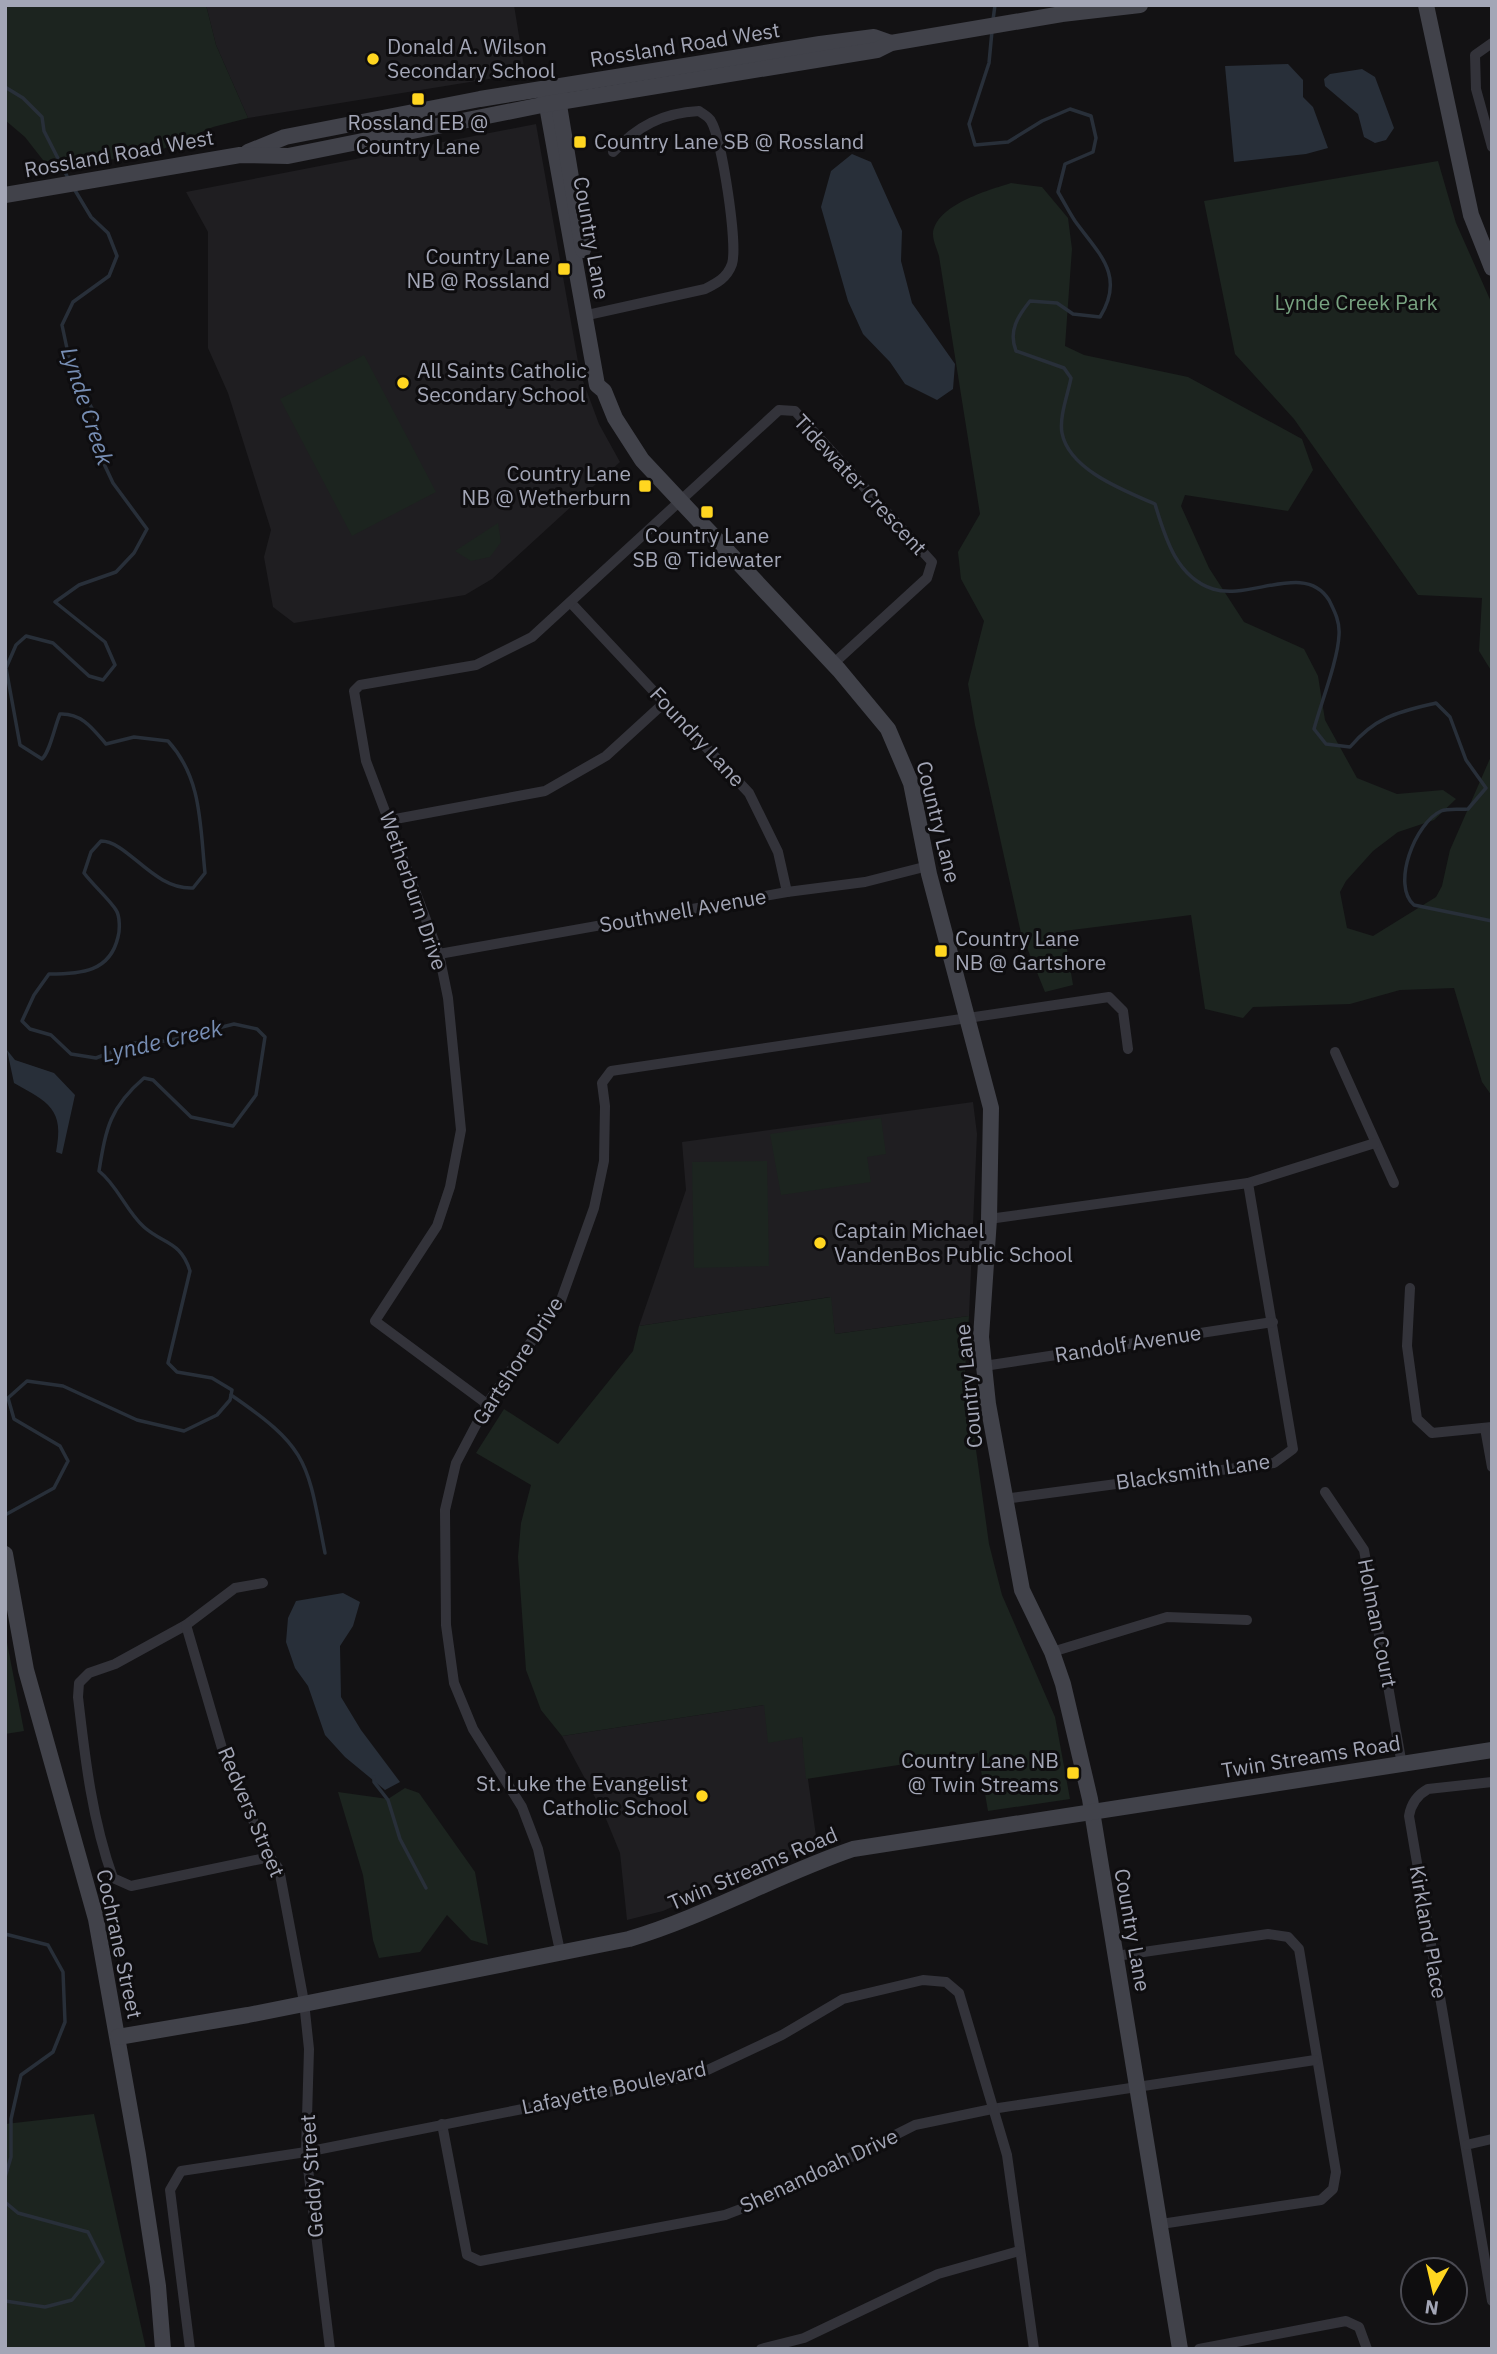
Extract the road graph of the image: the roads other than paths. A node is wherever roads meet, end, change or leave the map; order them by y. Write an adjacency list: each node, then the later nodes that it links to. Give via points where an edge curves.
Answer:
1 (1140, 5): 4 (street, Rossland Road West, via 891,43 874,37 820,44)
2 (1426, 5): 8 (street, via 1471,215)
3 (1492, 43): 5 (street, via 1475,55 1474,69)
4 (551, 96): 7 (street, Rossland Road West, via 285,137 240,155); 9 (street, Country Lane)
5 (1492, 147)
6 (613, 152): 9 (street, via 632,132 656,118 699,111 711,119 721,149 734,246 732,264 722,281 705,289)
7 (5, 195)
8 (1492, 268)
9 (588, 315): 10 (street, Country Lane, via 607,382 604,391 615,418 642,460)
10 (680, 503): 11 (street, Wetherburn Drive); 12 (street, Country Lane); 12 (street, Tidewater Crescent, via 779,410 794,411 852,471 932,562 927,578)
11 (571, 603): 13 (street, Foundry Lane); 14 (street, Wetherburn Drive, via 533,637 476,665 360,685 354,691 366,761)
12 (833, 664): 15 (street, Country Lane, via 888,729 911,783)
13 (664, 703): 14 (street, via 606,755 545,791); 16 (street, Foundry Lane, via 749,793 778,852)
14 (390, 820): 17 (street, Wetherburn Drive)
15 (928, 866): 16 (street, Southwell Avenue, via 864,882); 18 (street, Country Lane)
16 (787, 892): 17 (street, Southwell Avenue)
17 (439, 954): 28 (street, Wetherburn Drive, via 461,1130 437,1226 375,1321)
18 (968, 1018): 19 (street, Gartshore Drive, via 1109,997 1123,1011); 24 (street, Country Lane, via 991,1108); 28 (street, Gartshore Drive, via 611,1071 602,1083 604,1161 597,1196 561,1300)
19 (1128, 1049)
20 (1335, 1052): 21 (street)
21 (1375, 1143): 22 (street); 23 (street)
22 (1248, 1183): 24 (street); 26 (street)
23 (1394, 1183)
24 (989, 1219): 27 (street, Country Lane, via 981,1337)
25 (1410, 1288): 29 (street, via 1407,1346 1417,1419 1432,1433)
26 (1273, 1322): 27 (street, Randolf Avenue); 32 (street, Blacksmith Lane, via 1293,1449 1274,1464)
27 (984, 1366): 32 (street, Country Lane)
28 (487, 1404): 43 (street, Gartshore Drive, via 456,1463 445,1510 446,1625 454,1684 473,1729 522,1807 538,1849)
29 (1488, 1428): 30 (street)
30 (1492, 1467)
31 (1325, 1492): 39 (street, Holman Court, via 1366,1557)
32 (1004, 1499): 37 (street, Country Lane, via 1022,1590)
33 (5, 1554): 46 (street, Cochrane Street, via 26,1670 96,1919)
34 (263, 1583): 36 (street, via 235,1588)
35 (1247, 1620): 37 (street, via 1167,1617)
36 (186, 1625): 42 (street, Redvers Street, via 226,1762); 42 (street, via 89,1673 79,1683 92,1804 110,1871 113,1878 131,1886)
37 (1052, 1652): 41 (street, Country Lane)
38 (1492, 1750): 39 (street, Twin Streams Road)
39 (1402, 1765): 41 (street, Twin Streams Road)
40 (1492, 1782): 52 (street, Kirkland Place, via 1428,1789 1420,1793 1409,1816)
41 (1091, 1812): 43 (street, Twin Streams Road, via 853,1849 668,1928); 44 (street, Country Lane)
42 (270, 1857): 45 (street, Redvers Street, via 279,1869)
43 (560, 1951): 45 (street, Twin Streams Road)
44 (1116, 1956): 47 (street, via 1268,1934 1288,1937 1299,1949); 48 (street, Country Lane)
45 (304, 2002): 46 (street, Twin Streams Road); 53 (street, Geddy Street, via 309,2049)
46 (118, 2036): 57 (street, Cochrane Street, via 156,2272)
47 (1315, 2060): 48 (street, Shenandoah Drive); 54 (street, via 1336,2172 1333,2189 1321,2200)
48 (1138, 2088): 49 (street, Shenandoah Drive); 54 (street, Country Lane)
49 (992, 2109): 50 (street, Lafayette Boulevard, via 959,1993 946,1982 923,1980 843,1999 782,2035 699,2074); 50 (street, Shenandoah Drive, via 915,2125 770,2198 725,2215 480,2261 467,2255); 55 (street, Lafayette Boulevard, via 1007,2155)
50 (442, 2124): 53 (street, Lafayette Boulevard)
51 (1492, 2138): 52 (street)
52 (1466, 2145): 56 (street, Kirkland Place)
53 (306, 2152): 58 (street, Lafayette Boulevard, via 181,2171 170,2190); 59 (street, Geddy Street)
54 (1161, 2224): 62 (street, Country Lane)
55 (1019, 2251): 60 (street, via 938,2274 804,2337); 61 (street, Lafayette Boulevard)
56 (1492, 2301)
57 (163, 2349)
58 (190, 2349)
59 (330, 2349)
60 (761, 2349)
61 (1034, 2349)
62 (1180, 2349)
63 (1199, 2349): 64 (street, via 1346,2321 1359,2327)
64 (1367, 2349)

